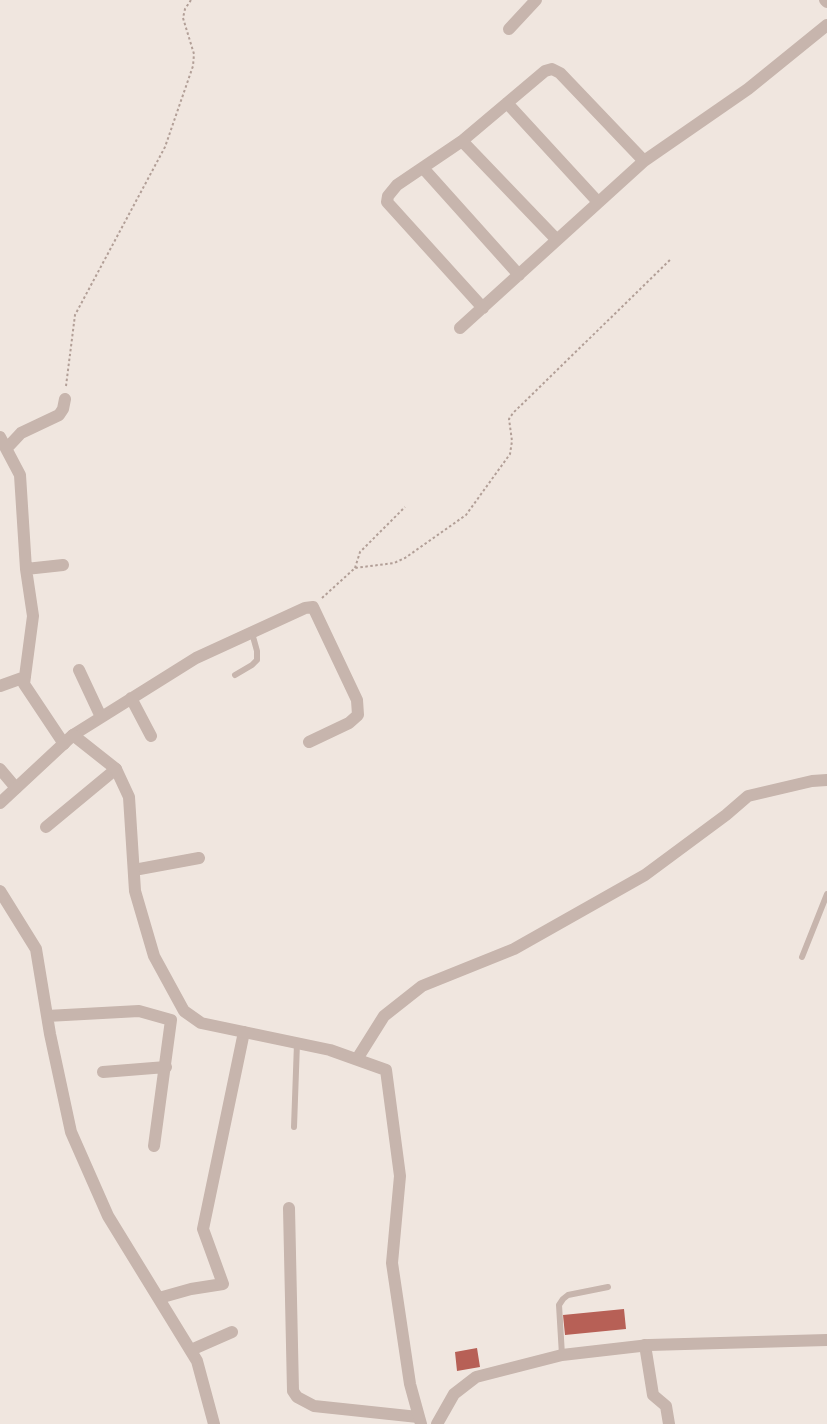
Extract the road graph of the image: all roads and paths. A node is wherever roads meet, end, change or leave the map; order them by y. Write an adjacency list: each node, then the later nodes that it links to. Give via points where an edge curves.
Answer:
1 (191, 0): 15 (path, via 183,18 194,54 194,66 168,140 76,315)
2 (536, 0): 4 (street)
3 (827, 25): 7 (street, via 748,89)
4 (509, 29)
5 (507, 103): 6 (street); 7 (street, via 545,71 552,69 560,73); 9 (street)
6 (462, 141): 8 (street); 10 (street)
7 (644, 161): 9 (street)
8 (422, 168): 12 (street); 13 (street, via 397,185 387,202)
9 (598, 202): 10 (street)
10 (557, 240): 12 (street)
11 (671, 259): 20 (path, via 513,413 510,419 510,454 466,515 405,558 394,563)
12 (519, 275): 13 (street)
13 (483, 308): 14 (street)
14 (460, 328)
15 (65, 399): 17 (street, via 58,415 21,433)
16 (0, 437): 17 (street)
17 (7, 448): 21 (street, via 20,475)
18 (405, 507): 20 (path, via 360,552)
19 (63, 565): 21 (street)
20 (355, 568): 22 (path)
21 (26, 569): 26 (street, via 33,616)
22 (313, 607): 23 (street); 32 (street, via 357,700 358,715 349,723)
23 (252, 633): 25 (lane, via 257,660); 28 (street, via 196,658)
24 (79, 670): 29 (street)
25 (235, 675)
26 (25, 677): 27 (street); 33 (street, via 24,684 32,699)
27 (0, 686)
28 (131, 698): 29 (street); 31 (street)
29 (101, 717): 30 (street)
30 (73, 735): 33 (street); 35 (street)
31 (151, 736)
32 (309, 742)
33 (64, 744): 37 (street)
34 (0, 769): 37 (street)
35 (116, 769): 39 (street); 41 (street, via 129,797)
36 (827, 780): 50 (street, via 748,796 645,875 514,949 422,986 384,1016)
37 (16, 788): 38 (street)
38 (0, 803)
39 (46, 826)
40 (199, 858): 41 (street)
41 (134, 870): 45 (street, via 135,890 154,956)
42 (0, 890): 46 (street, via 36,949)
43 (827, 894): 44 (lane)
44 (802, 957)
45 (184, 1011): 47 (street); 48 (street, via 201,1024)
46 (47, 1016): 47 (street, via 139,1011); 57 (street, via 71,1132 108,1216)
47 (171, 1020): 51 (street)
48 (244, 1032): 49 (street); 57 (street, via 203,1229 223,1284)
49 (297, 1043): 50 (street); 53 (lane)
50 (357, 1059): 63 (street, via 386,1070 400,1176 392,1263 410,1384)
51 (166, 1067): 52 (street); 54 (street)
52 (103, 1072)
53 (294, 1127)
54 (154, 1146)
55 (289, 1208): 63 (street, via 293,1391 297,1398 314,1406)
56 (608, 1287): 62 (lane, via 563,1298 559,1305)
57 (159, 1298): 61 (street)
58 (232, 1332): 61 (street)
59 (827, 1340): 60 (street)
60 (645, 1345): 62 (street); 66 (street, via 653,1395 666,1406)
61 (190, 1350): 64 (street, via 197,1361)
62 (562, 1355): 65 (street, via 476,1377 454,1394)
63 (420, 1420)
64 (214, 1424)
65 (437, 1424)
66 (669, 1424)

